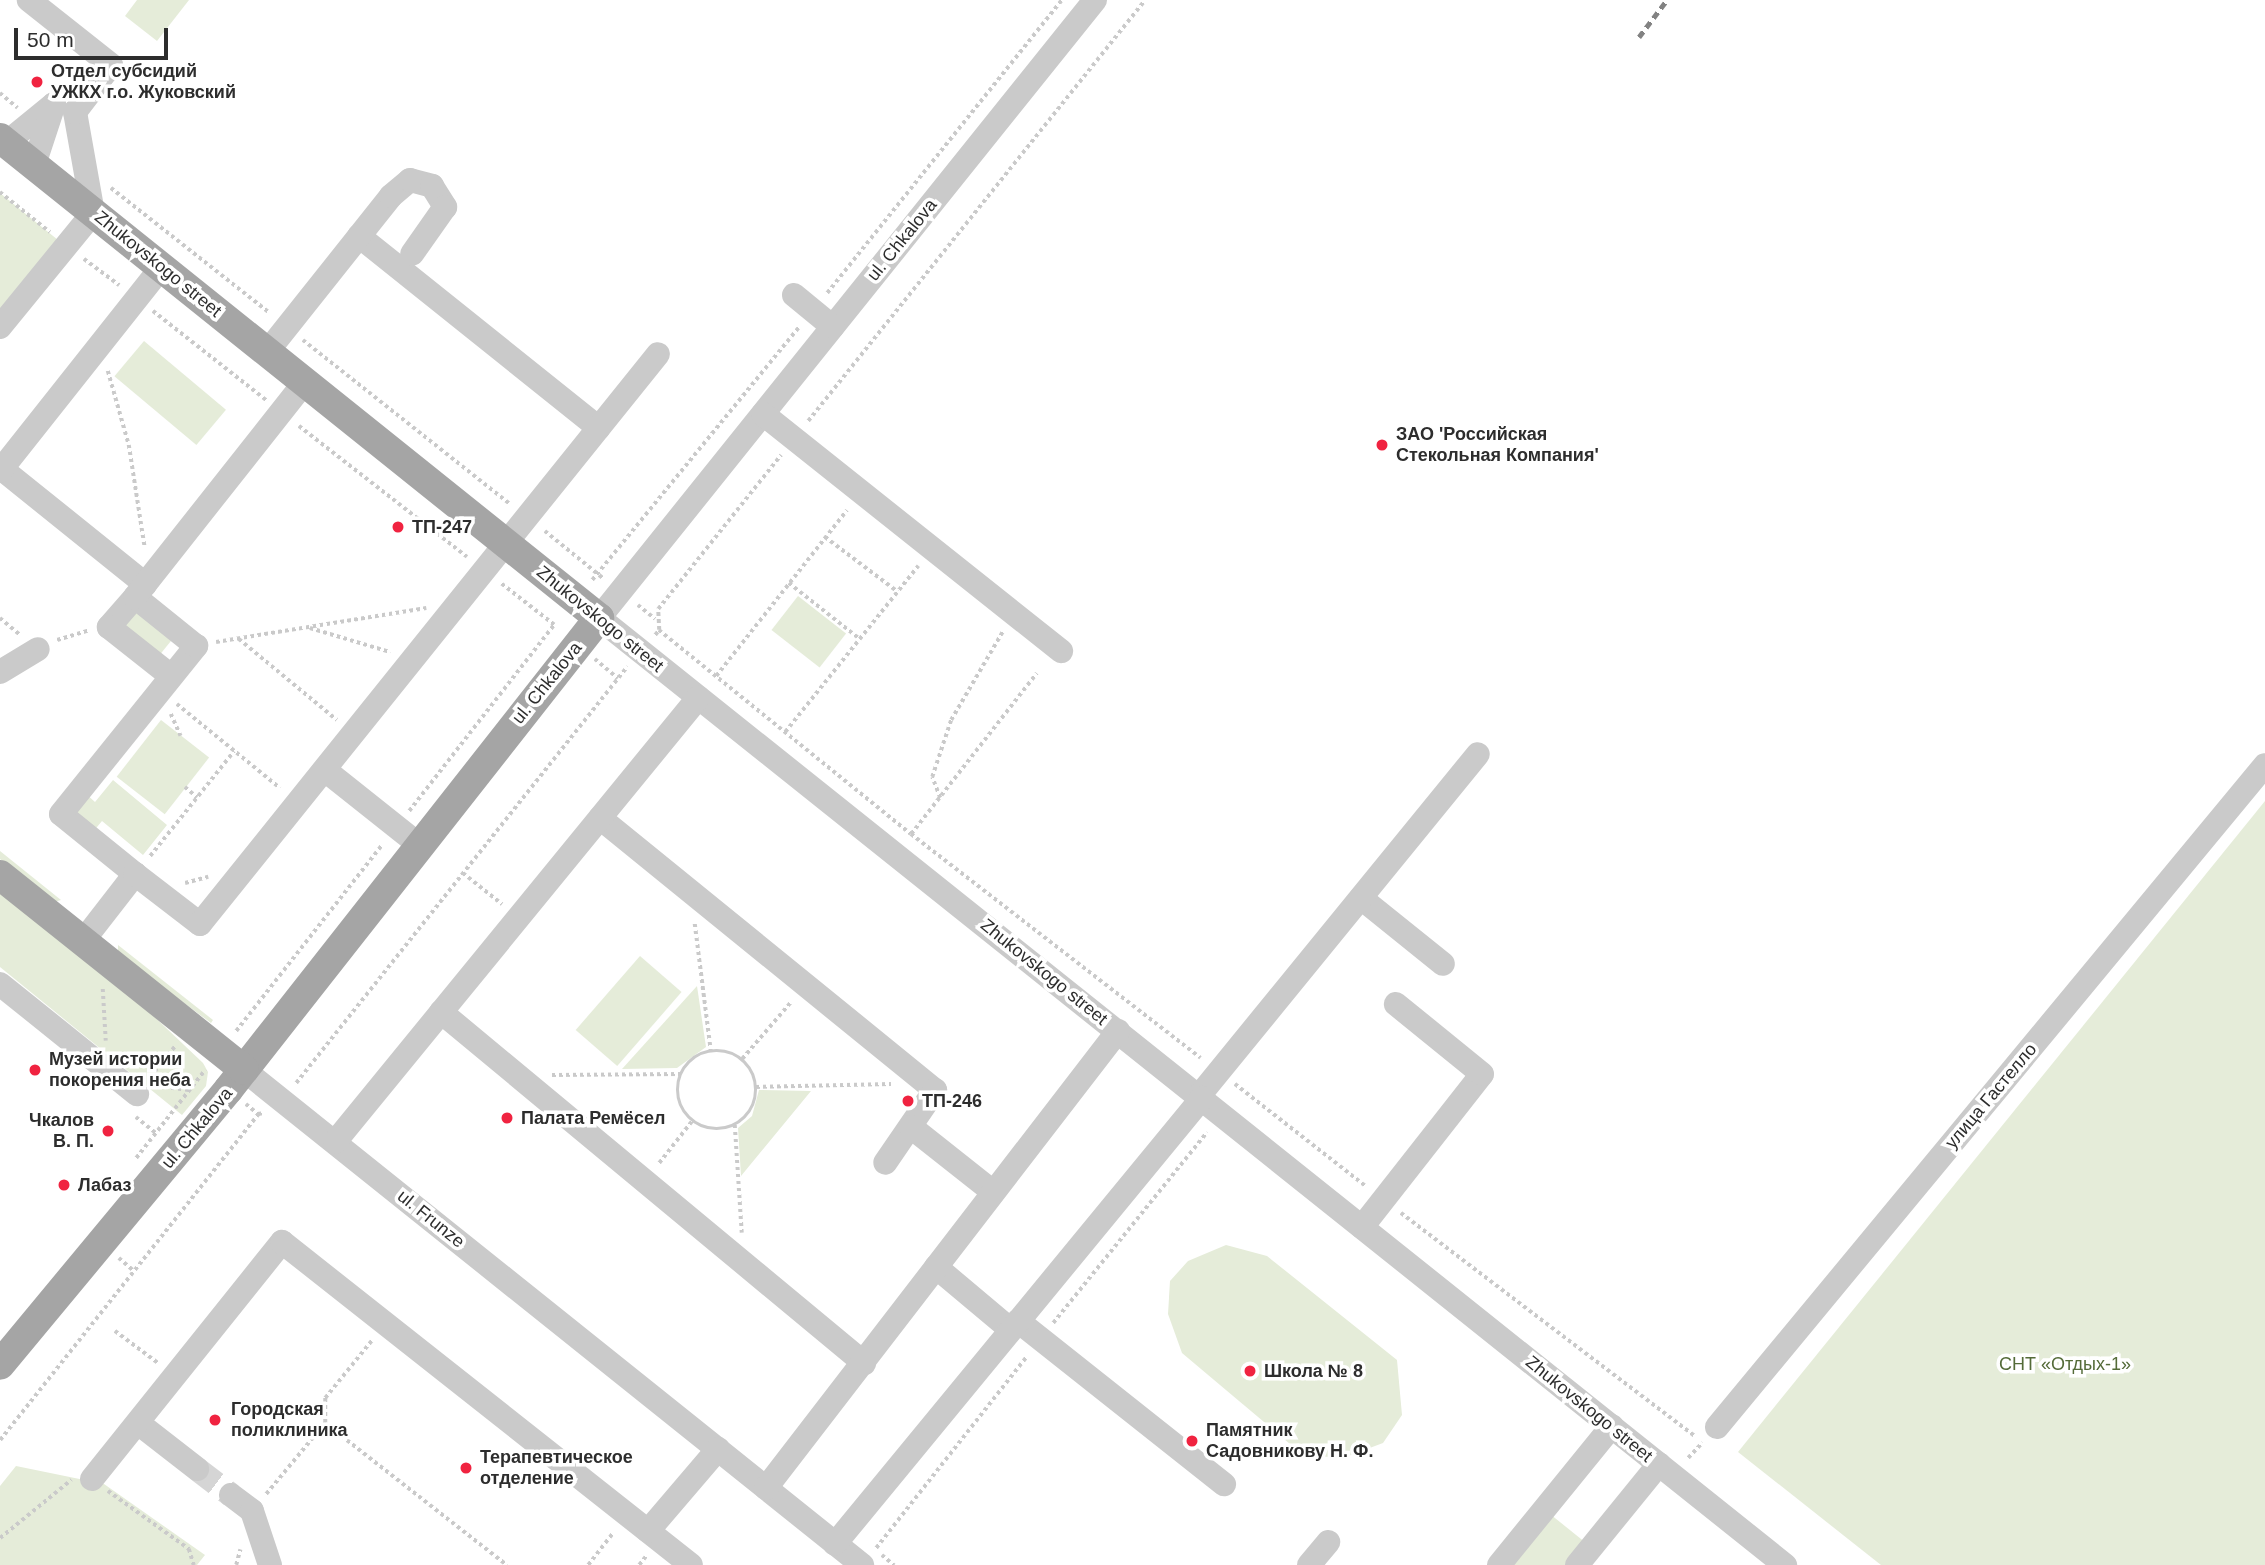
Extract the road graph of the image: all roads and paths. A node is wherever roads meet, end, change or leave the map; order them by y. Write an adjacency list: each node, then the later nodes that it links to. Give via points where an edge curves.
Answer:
1 (29, 0): 8 (street, via 111,65 75,112)
2 (1095, 0): 19 (street, ul. Chkalova)
3 (1145, 0): 27 (path)
4 (0, 93): 5 (path)
5 (32, 120): 6 (street); 7 (street, via 54,104)
6 (3, 140): 7 (main road, Zhukovskogo street)
7 (34, 165): 10 (main road, Zhukovskogo street)
8 (88, 169): 10 (street); 18 (path)
9 (0, 192): 12 (path)
10 (93, 213): 12 (street); 14 (main road, Zhukovskogo street)
11 (359, 236): 13 (street, via 400,186 410,180 421,181 440,195 445,207); 18 (street); 26 (street)
12 (67, 246): 16 (path); 17 (street)
13 (412, 254)
14 (161, 268): 16 (street); 21 (main road, Zhukovskogo street)
15 (794, 295): 19 (street)
16 (137, 298): 20 (street); 24 (path)
17 (0, 327)
18 (287, 327): 21 (street); 30 (path)
19 (833, 327): 25 (street, ul. Chkalova)
20 (105, 338): 28 (street); 36 (path, via 105,361 130,444)
21 (267, 352): 23 (main road, Zhukovskogo street)
22 (658, 354): 26 (street)
23 (304, 382): 24 (street); 32 (main road, Zhukovskogo street)
24 (282, 413): 34 (path); 36 (street)
25 (763, 414): 27 (street); 37 (street, ul. Chkalova)
26 (599, 428): 30 (street)
27 (794, 438): 29 (street); 41 (path, via 658,609)
28 (1, 470): 36 (street)
29 (861, 492): 31 (path); 33 (street)
30 (527, 517): 32 (street); 37 (path)
31 (825, 537): 35 (path); 38 (path)
32 (506, 544): 34 (street); 40 (main road, Zhukovskogo street)
33 (932, 548): 38 (path); 51 (street)
34 (484, 570): 39 (street); 42 (path)
35 (789, 583): 48 (path); 56 (path)
36 (143, 587): 44 (street); 49 (street)
37 (620, 591): 40 (street, ul. Chkalova); 41 (path)
38 (898, 592): 48 (path)
39 (456, 604): 45 (path); 53 (street)
40 (599, 618): 52 (street, Zhukovskogo street); 71 (main road, ul. Chkalova)
41 (655, 619): 46 (path)
42 (554, 625)
43 (1006, 626): 67 (path, via 951,720 932,778)
44 (109, 627): 50 (path, via 71,633); 57 (street)
45 (307, 627): 47 (path); 53 (path)
46 (659, 630): 52 (path); 56 (path)
47 (239, 639): 49 (path); 60 (path)
48 (860, 639): 59 (path)
49 (196, 646): 57 (street)
50 (38, 649): 54 (street)
51 (1062, 651)
52 (640, 652): 58 (street, Zhukovskogo street); 73 (path)
53 (412, 659): 60 (street)
54 (0, 672)
55 (1037, 673): 67 (path)
56 (716, 676): 59 (path)
57 (165, 683): 61 (path); 75 (street, via 61,814)
58 (698, 698): 69 (street); 87 (street, Zhukovskogo street)
59 (785, 732): 70 (path)
60 (354, 733): 64 (street)
61 (233, 751): 66 (path); 68 (path)
62 (1478, 754): 78 (street)
63 (2265, 765): 122 (street, улица Гастелло)
64 (325, 769): 68 (street); 71 (street)
65 (186, 787): 66 (path)
66 (197, 797): 75 (path)
67 (940, 797): 70 (path)
68 (298, 803): 72 (street)
69 (600, 818): 77 (street); 79 (street)
70 (911, 834): 93 (path)
71 (418, 844): 91 (main road, ul. Chkalova)
72 (247, 866): 76 (path); 76 (street, via 200,924)
73 (463, 873): 79 (path); 96 (path)
74 (0, 874): 80 (main road, ul. Frunze)
75 (135, 874): 76 (street); 80 (street)
76 (157, 891)
77 (690, 891): 83 (street); 88 (path)
78 (1361, 898): 81 (street); 93 (street)
79 (519, 917): 85 (street)
80 (92, 948): 86 (main road, ul. Frunze); 92 (path)
81 (1443, 964)
82 (0, 984): 92 (street)
83 (806, 984): 89 (path); 90 (street)
84 (1396, 1004): 109 (street, via 1482,1073)
85 (441, 1012): 95 (street); 105 (street)
86 (190, 1027): 91 (main road, ul. Frunze); 98 (path, via 144,1084)
87 (1118, 1031): 100 (street, Zhukovskogo street); 108 (street)
88 (710, 1051): 89 (path); 94 (path, via 698,1055)
89 (742, 1059): 97 (path)
90 (906, 1066): 97 (path, via 891,1084); 104 (street, via 935,1090)
91 (244, 1070): 105 (street, ul. Frunze); 117 (main road, ul. Chkalova)
92 (108, 1072): 99 (street)
93 (1219, 1072): 100 (street); 109 (path)
94 (681, 1073): 95 (path); 102 (path, via 679,1099)
95 (519, 1076): 107 (street)
96 (295, 1083)
97 (756, 1087): 103 (path, via 754,1102)
98 (189, 1090)
99 (136, 1094)
100 (1200, 1097): 110 (street, Zhukovskogo street); 114 (street)
101 (258, 1114): 123 (path)
102 (692, 1121): 103 (path, via 713,1129); 107 (path)
103 (735, 1125): 111 (path)
104 (911, 1127): 106 (street); 108 (street)
105 (335, 1142): 124 (street, ul. Frunze)
106 (885, 1163)
107 (645, 1181): 111 (street)
108 (993, 1192): 112 (street)
109 (1385, 1201): 110 (street); 122 (path)
110 (1363, 1227): 121 (street, Zhukovskogo street)
111 (744, 1263): 116 (street)
112 (936, 1267): 114 (street); 116 (street)
113 (385, 1324): 118 (street, via 282,1242); 120 (path, via 325,1398); 132 (street)
114 (1014, 1325): 128 (street); 136 (street)
115 (115, 1331): 118 (path)
116 (864, 1363): 129 (street)
117 (0, 1365)
118 (175, 1376): 119 (street)
119 (138, 1423): 125 (street); 127 (street)
120 (324, 1423): 131 (path); 140 (path)
121 (1612, 1426): 126 (street, Zhukovskogo street); 145 (street)
122 (1710, 1434): 126 (path)
123 (0, 1440)
124 (718, 1449): 129 (street, ul. Frunze); 133 (street)
125 (197, 1469)
126 (1666, 1470): 146 (street); 147 (street, Zhukovskogo street)
127 (93, 1479): 134 (path, via 77,1476); 137 (path, via 189,1549)
128 (1224, 1484)
129 (766, 1488): 136 (street, ul. Frunze)
130 (231, 1495): 131 (street)
131 (252, 1511): 138 (path); 139 (street)
132 (628, 1515): 133 (street); 141 (path)
133 (648, 1531): 142 (street)
134 (0, 1538)
135 (1328, 1542): 144 (street)
136 (835, 1544): 143 (street, ul. Frunze)
137 (194, 1565)
138 (236, 1565)
139 (270, 1565)
140 (506, 1565)
141 (588, 1565)
142 (691, 1565)
143 (862, 1565)
144 (1309, 1565)
145 (1499, 1565)
146 (1577, 1565)
147 (1785, 1565)

